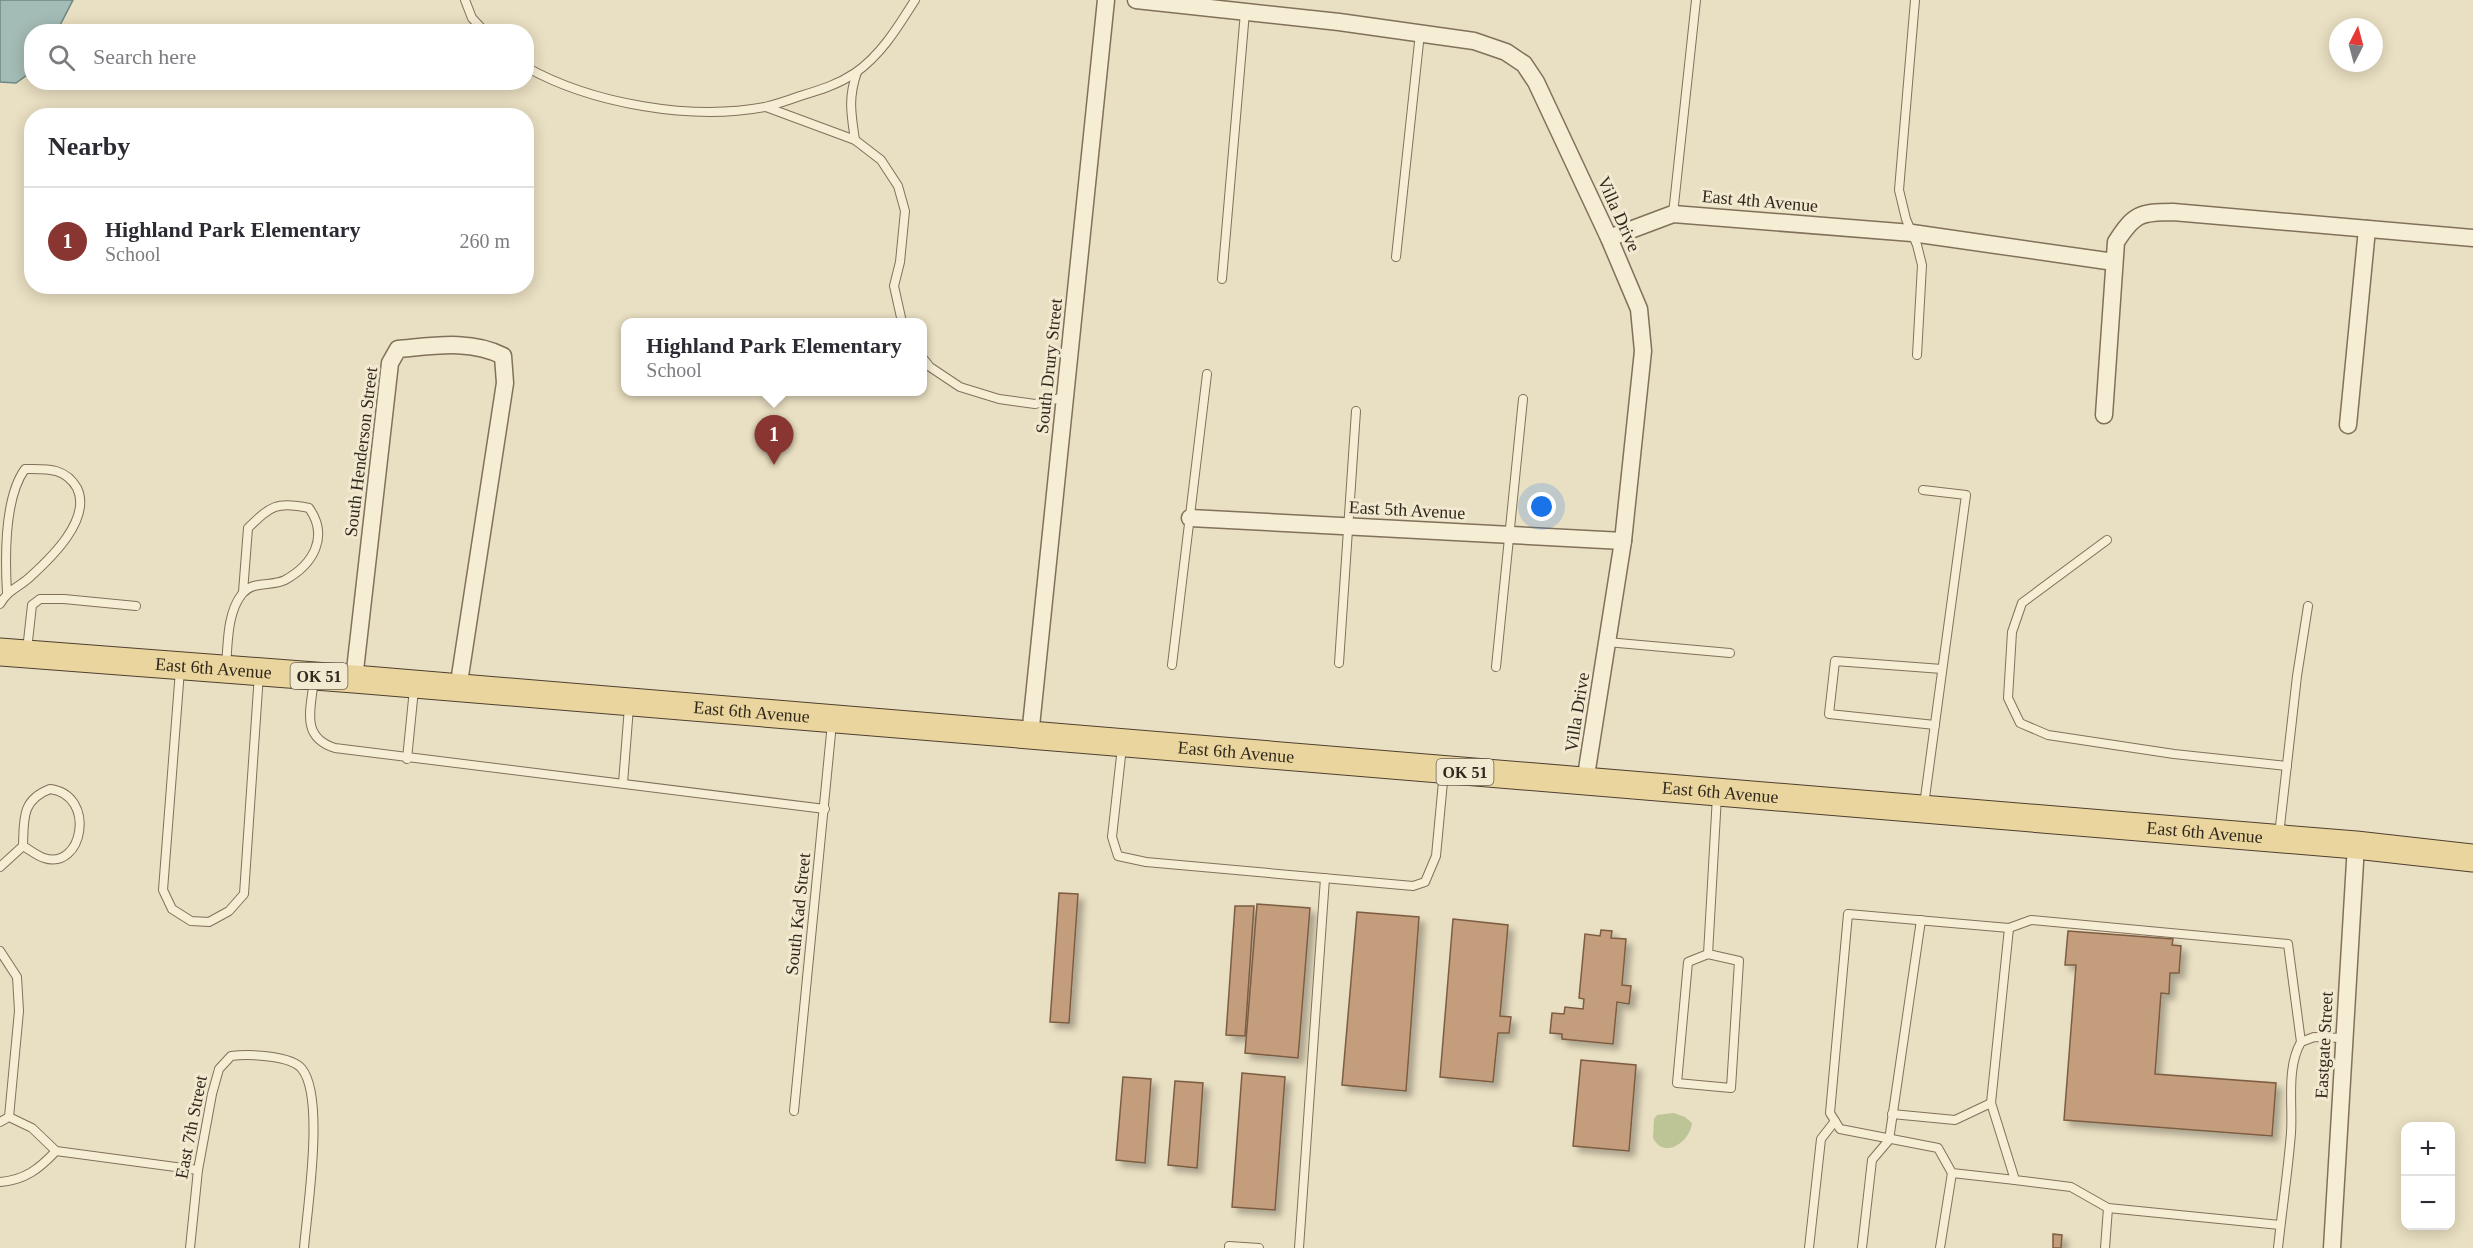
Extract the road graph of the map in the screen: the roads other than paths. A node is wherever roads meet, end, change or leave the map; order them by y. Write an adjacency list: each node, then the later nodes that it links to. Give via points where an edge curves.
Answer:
1 (465, 0): 8 (lane)
2 (915, 0): 11 (lane, via 889,40)
3 (1106, 0): 26 (street, South Drury Street)
4 (1136, 0): 7 (street, Villa Drive)
5 (1696, 0): 14 (lane)
6 (1915, 0): 16 (lane, via 1899,190)
7 (1245, 12): 9 (street, Villa Drive); 21 (lane)
8 (477, 24)
9 (1420, 33): 17 (street, Villa Drive, via 1474,41 1506,52 1524,64); 19 (lane)
10 (534, 71): 12 (lane, via 607,100 657,108 716,111)
11 (857, 72): 12 (lane, via 833,86); 13 (lane, via 849,105)
12 (765, 107): 13 (lane)
13 (855, 140): 22 (lane, via 881,160 898,186 905,211 894,286)
14 (1673, 214): 16 (street, East 4th Avenue); 17 (street, East 4th Avenue)
15 (2367, 229): 18 (street); 20 (street, via 2148,212 2129,223 2116,242); 30 (street)
16 (1912, 233): 20 (street, East 4th Avenue); 23 (lane, via 1922,265)
17 (1609, 238): 36 (street, Villa Drive, via 1639,309 1643,351)
18 (2473, 238)
19 (1396, 257)
20 (2114, 262): 29 (street)
21 (1222, 279)
22 (901, 318)
23 (1917, 355)
24 (927, 363): 26 (lane, via 960,387 999,399 1035,404)
25 (1207, 374): 32 (lane)
26 (1066, 397): 61 (street, South Drury Street)
27 (1523, 399): 34 (lane)
28 (1356, 411): 33 (lane)
29 (2104, 415)
30 (2348, 425)
31 (1923, 490): 51 (lane, via 1965,495)
32 (1190, 518): 33 (street, East 5th Avenue); 48 (lane)
33 (1348, 526): 34 (street, East 5th Avenue); 47 (lane)
34 (1509, 535): 36 (street, East 5th Avenue); 50 (lane)
35 (2107, 540): 64 (lane, via 2022,603 2012,632 2008,698 2020,723 2048,735)
36 (1623, 541): 43 (street, Villa Drive)
37 (3, 551): 39 (lane); 39 (lane, via 11,500 25,469 64,473 79,494 79,511 70,535 28,579)
38 (243, 592): 38 (lane, via 260,583 283,581 307,563 318,542 318,521 309,508 292,504 270,508 248,528); 52 (lane, via 234,607)
39 (7, 593): 40 (lane)
40 (0, 604)
41 (136, 606): 46 (lane, via 40,600 32,606)
42 (2308, 606): 64 (lane)
43 (1607, 642): 45 (lane); 66 (street, Villa Drive)
44 (0, 652): 46 (main road, East 6th Avenue / OK 51)
45 (1730, 652)
46 (27, 654): 49 (main road, East 6th Avenue / OK 51)
47 (1338, 663)
48 (1172, 665)
49 (180, 666): 52 (main road, East 6th Avenue / OK 51); 53 (lane, via 163,890 172,909 191,921 209,922 229,910 244,894)
50 (1496, 667)
51 (1942, 669): 60 (lane); 60 (lane, via 1835,661 1829,714)
52 (226, 670): 53 (main road, East 6th Avenue / OK 51)
53 (259, 672): 54 (main road, East 6th Avenue / OK 51)
54 (314, 676): 55 (main road, East 6th Avenue / OK 51); 63 (lane, via 311,724 322,744)
55 (354, 679): 56 (main road, East 6th Avenue / OK 51); 57 (street, South Henderson Street, via 390,363 398,349 451,344 491,350 503,356 505,383)
56 (414, 686): 57 (main road, East 6th Avenue / OK 51); 63 (lane)
57 (458, 689): 58 (main road, East 6th Avenue / OK 51)
58 (630, 703): 59 (main road, East 6th Avenue / OK 51); 67 (lane)
59 (833, 719): 61 (main road, East 6th Avenue / OK 51); 69 (lane, South Kad Street)
60 (1935, 725): 70 (lane)
61 (1030, 736): 62 (main road, East 6th Avenue / OK 51)
62 (1123, 743): 65 (main road, East 6th Avenue / OK 51); 76 (lane, via 1112,837 1118,856 1146,862)
63 (407, 759): 67 (lane)
64 (2287, 766): 71 (lane)
65 (1444, 770): 66 (main road, East 6th Avenue / OK 51); 76 (lane, via 1436,856 1425,882 1413,886)
66 (1585, 782): 68 (main road, East 6th Avenue / OK 51)
67 (623, 783): 69 (lane)
68 (1718, 793): 70 (main road, East 6th Avenue / OK 51); 80 (lane)
69 (825, 809): 84 (lane, South Kad Street)
70 (1923, 809): 71 (main road, East 6th Avenue / OK 51)
71 (2278, 839): 72 (main road, East 6th Avenue / OK 51)
72 (2356, 845): 74 (main road, East 6th Avenue / OK 51); 81 (street, Eastgate Street)
73 (23, 846): 73 (lane, via 24,814 38,794 50,789 71,798 80,822 79,838 70,853 58,859 45,858); 75 (lane)
74 (2473, 858)
75 (0, 867)
76 (1325, 878): 101 (lane)
77 (1921, 920): 78 (lane); 85 (lane); 87 (lane, via 1848,914 1830,1113)
78 (2009, 928): 82 (lane, via 2031,920 2288,944); 83 (lane)
79 (0, 951): 86 (lane, via 17,977 19,1011)
80 (1708, 954): 80 (lane, via 1688,962 1677,1083 1731,1088 1739,961)
81 (2344, 1038): 82 (lane, via 2314,1037); 107 (street, Eastgate Street)
82 (2301, 1042): 96 (lane, via 2296,1050 2291,1084 2291,1133)
83 (1991, 1103): 85 (lane, via 1955,1120); 93 (lane)
84 (794, 1111)
85 (1892, 1114): 89 (lane)
86 (9, 1117): 88 (lane); 90 (lane, via 32,1128)
87 (1835, 1121): 89 (lane, via 1840,1130); 102 (lane, via 1821,1139)
88 (0, 1122)
89 (1889, 1140): 92 (lane, via 1938,1148); 103 (lane, via 1872,1160)
90 (56, 1151): 91 (lane); 94 (lane, via 31,1174 17,1181)
91 (198, 1170): 97 (lane, East 7th Street); 98 (lane, East 7th Street, via 219,1069 231,1056 253,1054 302,1068 310,1088 314,1118)
92 (1952, 1173): 93 (lane); 104 (lane)
93 (2015, 1180): 95 (lane, via 2071,1187)
94 (0, 1182)
95 (2108, 1208): 96 (lane); 105 (lane)
96 (2280, 1225): 106 (lane)
97 (190, 1248)
98 (304, 1248)
99 (1229, 1248): 100 (lane)
100 (1259, 1248)
101 (1299, 1248)
102 (1809, 1248)
103 (1862, 1248)
104 (1940, 1248)
105 (2105, 1248)
106 (2278, 1248)
107 (2332, 1248)

